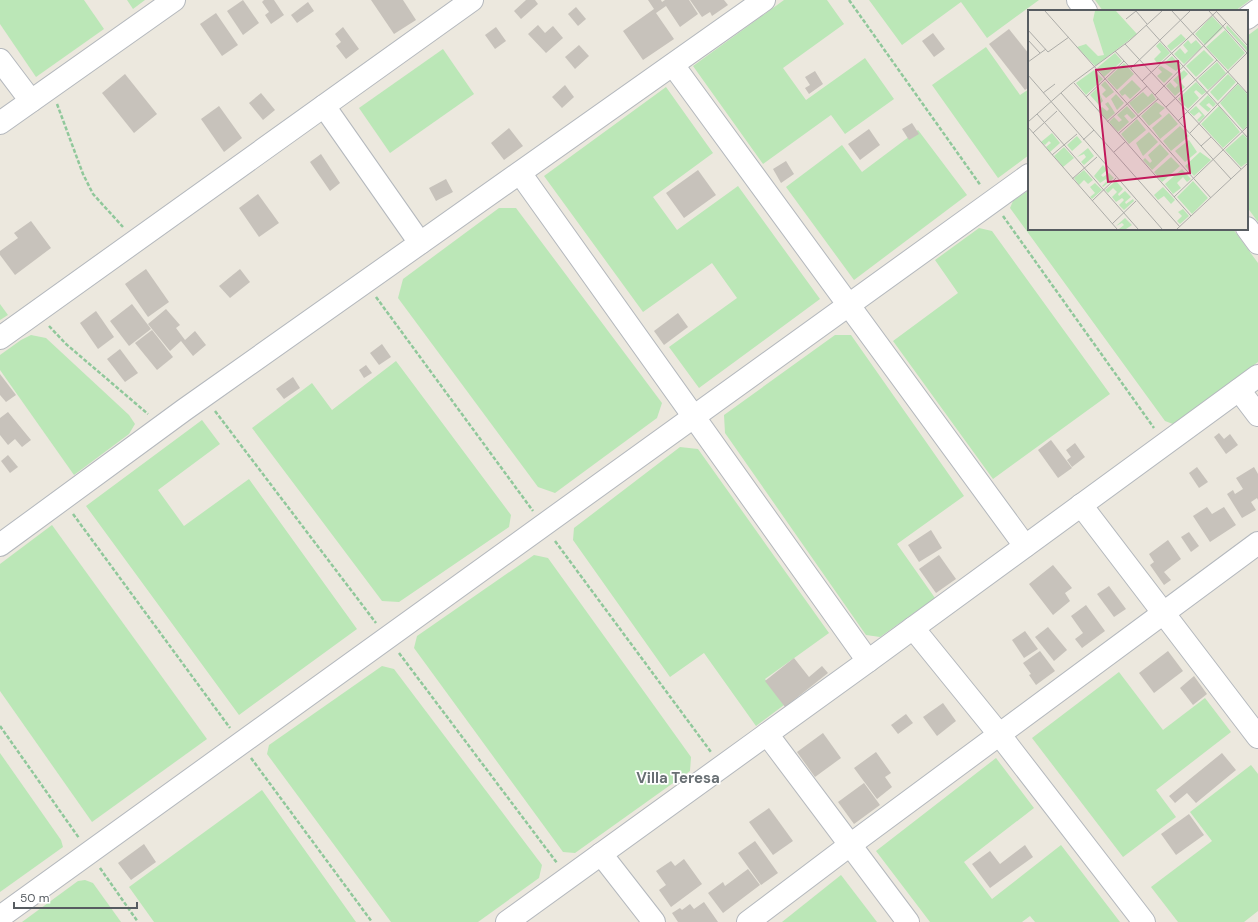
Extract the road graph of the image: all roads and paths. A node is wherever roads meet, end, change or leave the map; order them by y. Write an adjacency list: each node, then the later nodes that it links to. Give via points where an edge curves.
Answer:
1 (174, 0): 11 (street)
2 (472, 0): 13 (street)
3 (764, 0): 10 (street)
4 (849, 0): 17 (path)
5 (1078, 0): 6 (street)
6 (1085, 10)
7 (1258, 10): 8 (street)
8 (1248, 17)
9 (0, 60): 12 (street)
10 (673, 64): 15 (street); 22 (street)
11 (50, 87): 12 (street); 19 (path, via 93,194)
12 (30, 101): 14 (street)
13 (324, 106): 19 (street); 20 (street)
14 (0, 123)
15 (520, 173): 20 (street); 28 (street)
16 (1028, 176): 17 (street)
17 (993, 202): 22 (street); 30 (path)
18 (1248, 229): 21 (street)
19 (135, 241): 23 (street)
20 (420, 243): 29 (street)
21 (1258, 243)
22 (849, 305): 28 (street); 35 (street)
23 (36, 312): 24 (street); 29 (path, via 66,344)
24 (0, 338)
25 (1258, 376): 26 (street)
26 (1238, 390): 27 (street); 30 (street)
27 (1258, 415)
28 (694, 417): 38 (street); 43 (street)
29 (162, 426): 31 (street)
30 (1165, 444): 32 (street)
31 (62, 499): 34 (street); 43 (path)
32 (1081, 505): 35 (street); 36 (street)
33 (1258, 543): 36 (street)
34 (0, 545)
35 (1025, 546): 37 (street)
36 (1164, 613): 41 (street); 42 (street)
37 (913, 628): 38 (street); 41 (street)
38 (868, 661): 40 (street)
39 (0, 726): 45 (path)
40 (767, 734): 44 (street); 46 (street)
41 (1000, 734): 44 (street); 54 (street)
42 (1258, 737)
43 (241, 743): 45 (street); 49 (path)
44 (850, 845): 52 (street); 53 (street)
45 (89, 852): 47 (street); 48 (path)
46 (601, 854): 50 (street); 51 (street)
47 (0, 917)
48 (138, 922)
49 (372, 922)
50 (507, 922)
51 (654, 922)
52 (748, 922)
53 (908, 922)
54 (1144, 922)

